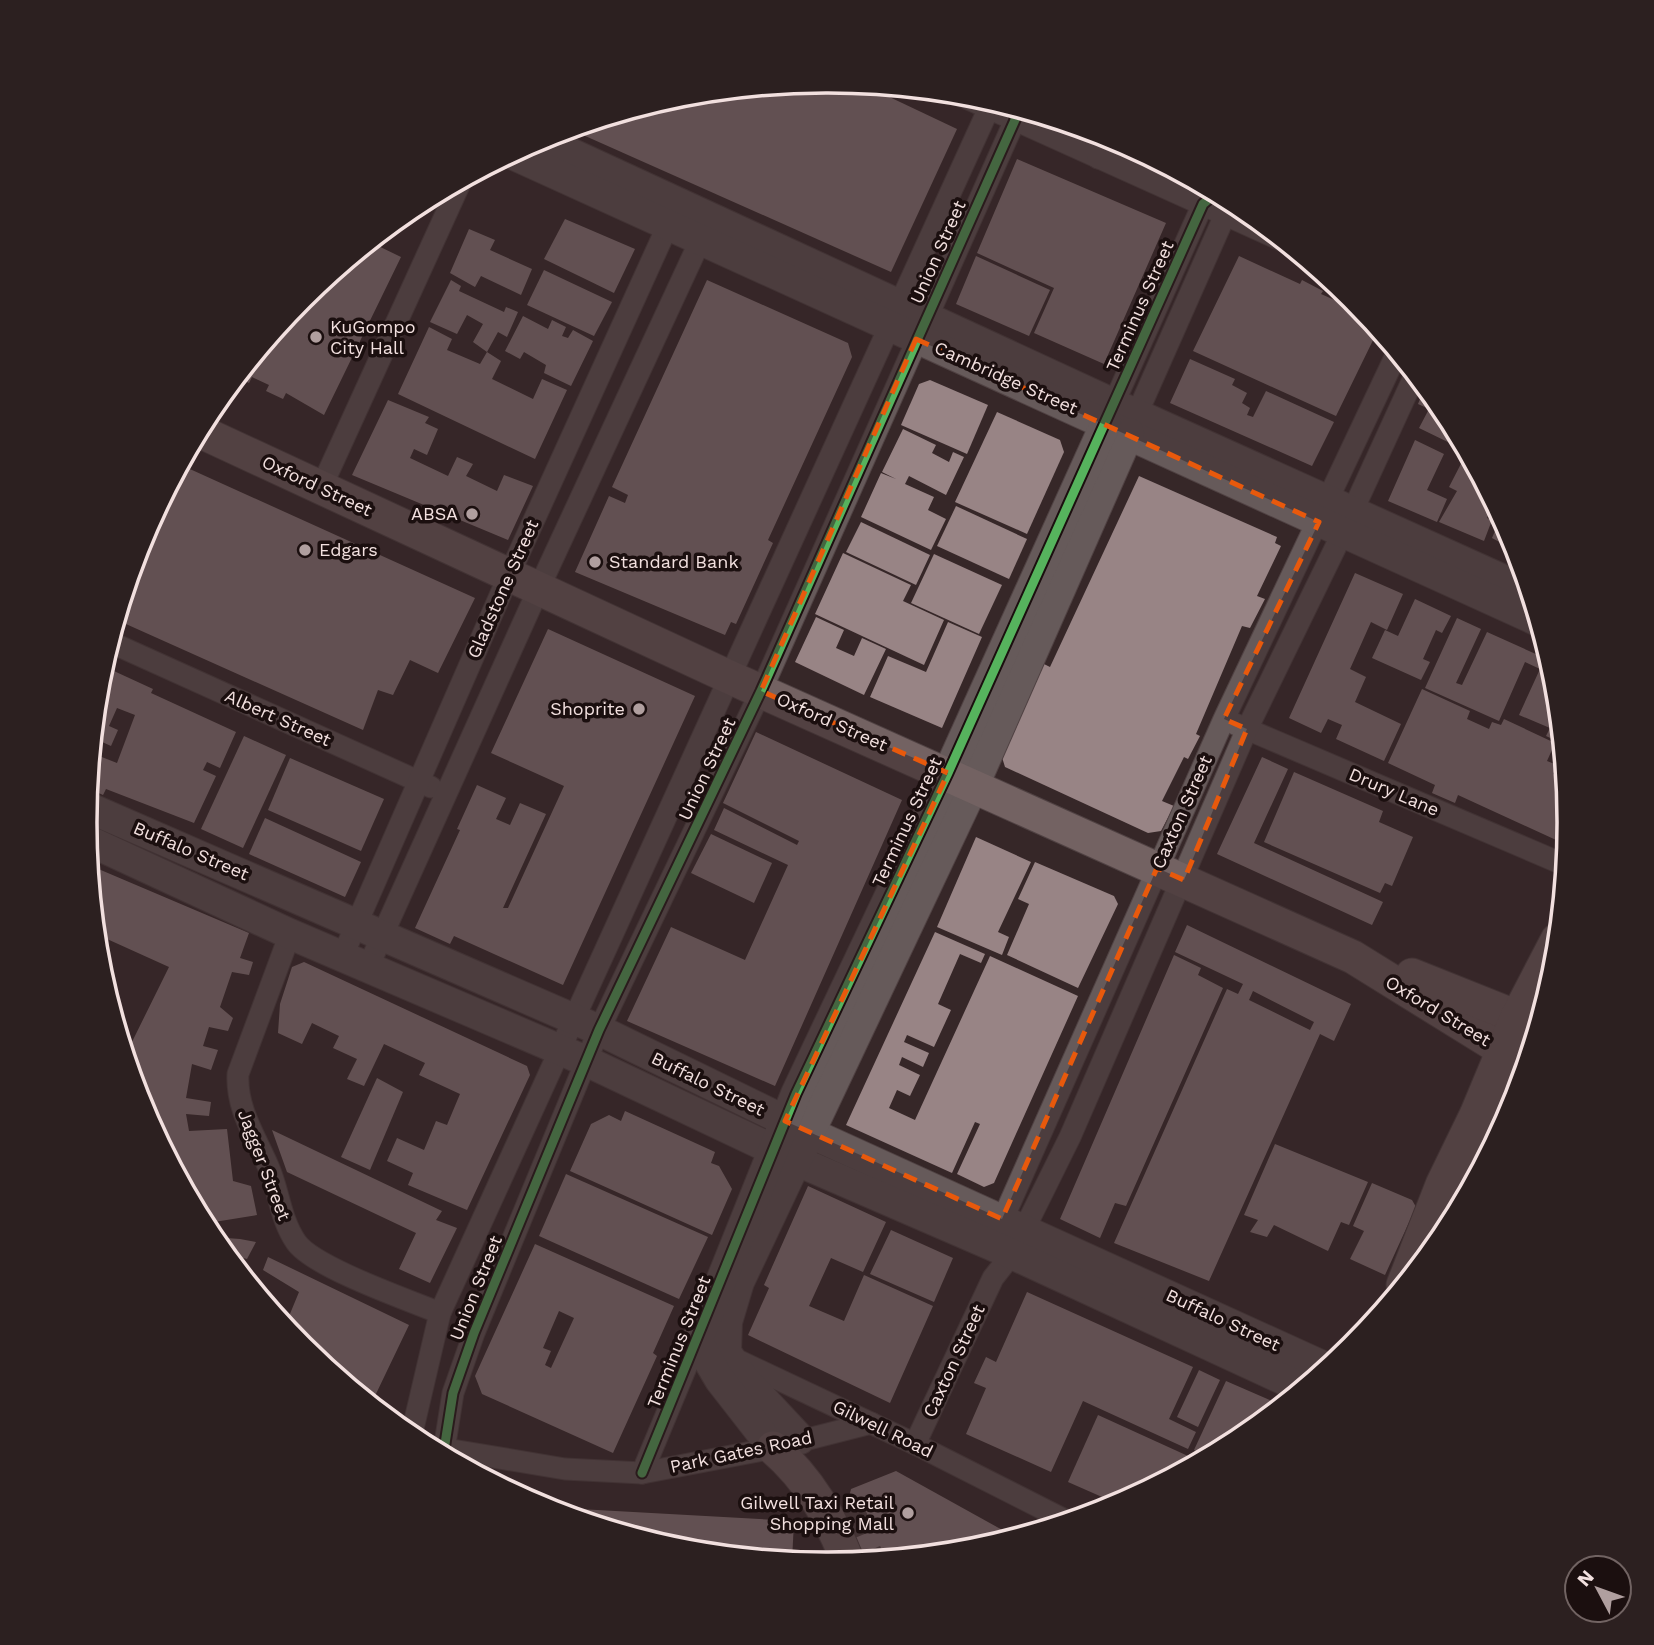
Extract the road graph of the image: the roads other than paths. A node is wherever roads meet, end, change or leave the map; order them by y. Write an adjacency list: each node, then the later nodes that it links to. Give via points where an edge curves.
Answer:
1 (990, 112): 14 (street, Union Street)
2 (1013, 117): 14 (street, Union Street)
3 (1030, 122): 6 (street)
4 (554, 146): 14 (street, Cambridge Street)
5 (1103, 147): 6 (street)
6 (1098, 158): 8 (street)
7 (523, 159): 12 (street, Cambridge Street)
8 (1195, 193)
9 (454, 196): 19 (street)
10 (1208, 201): 17 (street, Terminus Street)
11 (1223, 210): 17 (street, Terminus Street)
12 (668, 225): 13 (street, Cambridge Street); 21 (street, Gladstone Street)
13 (700, 241): 14 (street, Cambridge Street); 21 (street, Gladstone Street)
14 (908, 322): 17 (street, Cambridge Street); 25 (street, Union Street); 26 (street, Union Street)
15 (1393, 363): 20 (street, Caxton Street)
16 (1410, 384): 20 (street, Caxton Street)
17 (1121, 419): 20 (street, Cambridge Street); 29 (street, Terminus Street)
18 (209, 436): 19 (main road, Oxford Street)
19 (321, 488): 21 (main road, Oxford Street)
20 (1336, 517): 22 (street, Cambridge Street); 23 (street, Cambridge Street); 27 (street, Caxton Street); 28 (street, Caxton Street)
21 (524, 582): 25 (main road, Oxford Street); 30 (street, Gladstone Street); 31 (street, Gladstone Street)
22 (1518, 587)
23 (1526, 615)
24 (119, 646): 30 (street, Albert Street)
25 (729, 677): 26 (main road, Oxford Street); 42 (street, Union Street)
26 (761, 691): 29 (main road, Oxford Street); 42 (street, Union Street)
27 (1224, 719): 28 (street, Drury Lane); 35 (street, Caxton Street)
28 (1247, 729): 34 (street, Drury Lane); 35 (street, Caxton Street)
29 (961, 779): 35 (main road, Oxford Street); 45 (street, Terminus Street)
30 (419, 782): 31 (street, Albert Street); 36 (street, Gladstone Street)
31 (446, 793): 36 (street, Gladstone Street)
32 (97, 812): 36 (street, Buffalo Street)
33 (98, 845): 37 (street, Buffalo Street)
34 (1555, 861)
35 (1170, 874): 38 (main road, Oxford Street); 47 (street, Caxton Street); 47 (street, Caxton Street, via 1070,1137)
36 (369, 929): 39 (street, Gladstone Street); 42 (street, Buffalo Street)
37 (290, 934): 39 (street, Buffalo Street); 49 (street, Jagger Street, via 237,1087 286,1223 305,1252)
38 (1353, 957): 41 (main road, Oxford Street); 43 (main road, Oxford Street)
39 (356, 960): 44 (street, Buffalo Street)
40 (1534, 1001): 41 (main road)
41 (1527, 1021): 43 (main road)
42 (586, 1024): 44 (street, Union Street); 44 (street, Union Street); 45 (street, Buffalo Street)
43 (1515, 1055): 48 (main road, via 1442,1185)
44 (573, 1056): 46 (street, Buffalo Street); 49 (street, Union Street); 56 (street, Union Street)
45 (796, 1127): 46 (street, Terminus Street); 47 (street, Buffalo Street)
46 (784, 1155): 47 (street, Buffalo Street); 50 (street, Terminus Street); 51 (street, Terminus Street, via 731,1304)
47 (1007, 1237): 52 (street, Buffalo Street); 53 (street, Buffalo Street); 58 (street, Caxton Street, via 993,1278)
48 (1415, 1255)
49 (440, 1313): 54 (street, Union Street)
50 (697, 1341): 51 (street, Gilwell Road); 57 (street, Terminus Street, via 726,1388); 60 (street, Terminus Street)
51 (726, 1352): 55 (street, Gilwell Road); 57 (street)
52 (1316, 1364)
53 (1293, 1383)
54 (414, 1423)
55 (871, 1423): 57 (street, Park Gates Road); 58 (street, Gilwell Road)
56 (439, 1439)
57 (787, 1443): 60 (street, Park Gates Road); 61 (main road); 63 (main road, via 793,1465 816,1493)
58 (915, 1444): 62 (street, Gilwell Road)
59 (458, 1452): 60 (street, Park Gates Road, via 565,1469)
60 (642, 1473)
61 (846, 1506)
62 (1056, 1516)
63 (844, 1552)

